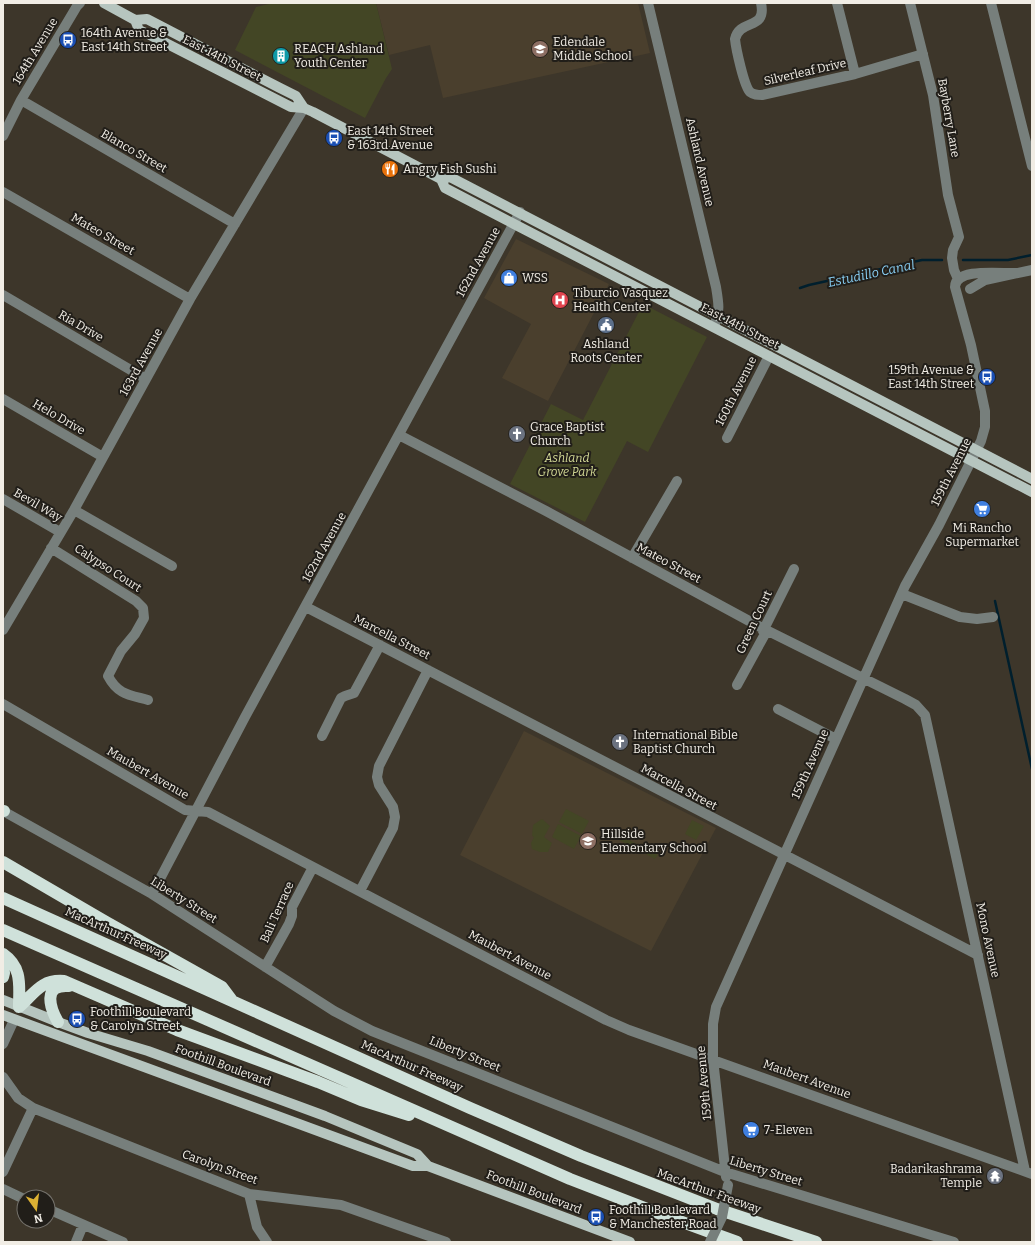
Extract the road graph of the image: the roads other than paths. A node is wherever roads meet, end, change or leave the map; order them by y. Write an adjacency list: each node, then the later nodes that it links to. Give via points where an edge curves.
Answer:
1 (80, 3): 10 (street, 164th Avenue)
2 (104, 3): 11 (main road, East 14th Street, via 135,20 139,30 291,107)
3 (648, 3): 27 (street, Ashland Avenue, via 716,287 720,307)
4 (761, 3): 9 (street, Silverleaf Drive, via 761,17 755,23 741,28 735,39 745,83 751,93 762,95)
5 (837, 3): 9 (street)
6 (910, 3): 8 (street, Bayberry Lane)
7 (991, 3): 13 (street)
8 (923, 54): 9 (street, Silverleaf Drive); 19 (street, Bayberry Lane, via 936,108 948,195)
9 (854, 74)
10 (21, 100): 12 (street, 164th Avenue); 17 (street, Blanco Street)
11 (304, 108): 14 (main road, East 14th Street); 17 (street, 163rd Avenue)
12 (3, 136)
13 (1032, 166)
14 (441, 179): 16 (main road, East 14th Street, via 450,177); 18 (main road, East 14th Street, via 445,188)
15 (3, 192): 25 (street, Mateo Street)
16 (520, 212): 18 (street, 162nd Avenue); 27 (main road, East 14th Street)
17 (235, 224): 25 (street, 163rd Avenue)
18 (514, 224): 28 (main road, East 14th Street); 32 (street, 162nd Avenue)
19 (959, 237): 22 (street, 159th Avenue, via 952,258)
20 (1032, 270): 21 (street)
21 (1017, 273): 22 (street, via 972,273); 23 (street, via 985,280)
22 (958, 281): 23 (street, via 969,279); 26 (street, 159th Avenue)
23 (970, 289): 26 (street)
24 (3, 295): 30 (street, Ria Drive)
25 (190, 299): 30 (street, 163rd Avenue)
26 (961, 309): 34 (street, 159th Avenue, via 985,411 985,427)
27 (718, 315): 28 (street, Ashland Avenue); 34 (main road, East 14th Street)
28 (714, 327): 29 (main road, East 14th Street)
29 (769, 356): 33 (street, 160th Avenue); 36 (main road, East 14th Street)
30 (146, 379): 35 (street, 163rd Avenue)
31 (3, 399): 35 (street, Helo Drive)
32 (399, 435): 44 (street, Mateo Street); 48 (street, 162nd Avenue)
33 (727, 438)
34 (977, 450): 36 (street, 159th Avenue); 37 (main road, East 14th Street)
35 (103, 457): 41 (street, 163rd Avenue)
36 (972, 460): 39 (main road, East 14th Street); 47 (street, 159th Avenue)
37 (1032, 479)
38 (677, 481): 44 (street)
39 (1032, 492)
40 (3, 499): 42 (street, Bevil Way)
41 (74, 510): 42 (street, 163rd Avenue); 45 (street)
42 (60, 532): 43 (street, 163rd Avenue)
43 (51, 548): 51 (street, 163rd Avenue); 56 (street, Calypso Court, via 136,601 143,608 144,618 121,651 108,676 114,687 129,695)
44 (632, 558): 50 (street, Mateo Street)
45 (172, 566)
46 (794, 569): 50 (street, Green Court)
47 (902, 594): 49 (street, via 960,617 977,620); 54 (street, 159th Avenue)
48 (306, 607): 52 (street, Marcella Street); 62 (street, 162nd Avenue)
49 (993, 617)
50 (764, 629): 54 (street, Mateo Street); 55 (street, Green Court, via 765,634)
51 (3, 630)
52 (380, 645): 53 (street, Marcella Street); 60 (street, via 354,694 341,698)
53 (428, 670): 64 (street, Marcella Street); 67 (street, via 379,766 379,785 393,807 395,817 393,828)
54 (863, 678): 59 (street, Mateo Street, via 916,705); 61 (street, 159th Avenue)
55 (737, 685)
56 (148, 700)
57 (3, 704): 62 (street, Maubert Avenue, via 185,810)
58 (778, 709): 61 (street)
59 (925, 715): 72 (street, Mono Avenue)
60 (322, 736)
61 (836, 739): 64 (street, 159th Avenue)
62 (197, 810): 66 (street, Maubert Avenue, via 208,812); 68 (street, 162nd Avenue)
63 (3, 811): 68 (street, Liberty Street)
64 (784, 855): 72 (street, Marcella Street); 84 (street, 159th Avenue, via 716,1007 713,1024)
65 (3, 862): 78 (highway, via 222,987)
66 (313, 867): 67 (street, Maubert Avenue); 74 (street, Bali Terrace, via 292,907 289,924)
67 (360, 891): 84 (street, Maubert Avenue, via 606,1020)
68 (152, 894): 74 (street, Liberty Street)
69 (3, 898): 78 (highway, MacArthur Freeway)
70 (3, 930): 87 (highway)
71 (3, 954): 79 (highway, via 12,961 18,973)
72 (978, 955): 91 (street, Mono Avenue)
73 (3, 965): 75 (highway)
74 (265, 967): 90 (street, Liberty Street, via 334,1011 372,1030)
75 (3, 977)
76 (91, 992): 79 (highway, via 56,980 40,987); 82 (highway, via 66,986 54,989 50,1005); 87 (highway, via 177,1030 377,1105)
77 (3, 1000): 79 (main road, Foothill Boulevard)
78 (232, 1000): 104 (highway, MacArthur Freeway, via 580,1156 687,1198)
79 (19, 1008): 81 (main road); 82 (main road, Foothill Boulevard)
80 (3, 1015): 81 (main road, Foothill Boulevard)
81 (14, 1020): 83 (street); 88 (main road, Foothill Boulevard, via 413,1166)
82 (58, 1022): 88 (main road, Foothill Boulevard, via 148,1051 325,1116 417,1154)
83 (3, 1044)
84 (713, 1059): 90 (street, 159th Avenue); 91 (street, Maubert Avenue)
85 (3, 1077): 86 (street, Carolyn Street, via 18,1098)
86 (33, 1108): 89 (street); 93 (street, Carolyn Street)
87 (461, 1131): 103 (highway, via 618,1198)
88 (428, 1166): 97 (main road, Foothill Boulevard)
89 (3, 1172)
90 (725, 1172): 102 (street, 159th Avenue, bridge, via 728,1185 722,1217); 105 (street, Liberty Street)
91 (1028, 1173)
92 (3, 1189): 94 (street)
93 (249, 1194): 100 (street, via 257,1227); 101 (street, Carolyn Street, via 341,1205)
94 (16, 1195)
95 (56, 1213): 96 (street)
96 (83, 1225): 98 (street); 99 (street)
97 (627, 1241)
98 (76, 1242)
99 (123, 1242)
100 (267, 1242)
101 (446, 1242)
102 (710, 1242)
103 (738, 1242)
104 (816, 1242)
105 (954, 1242)

